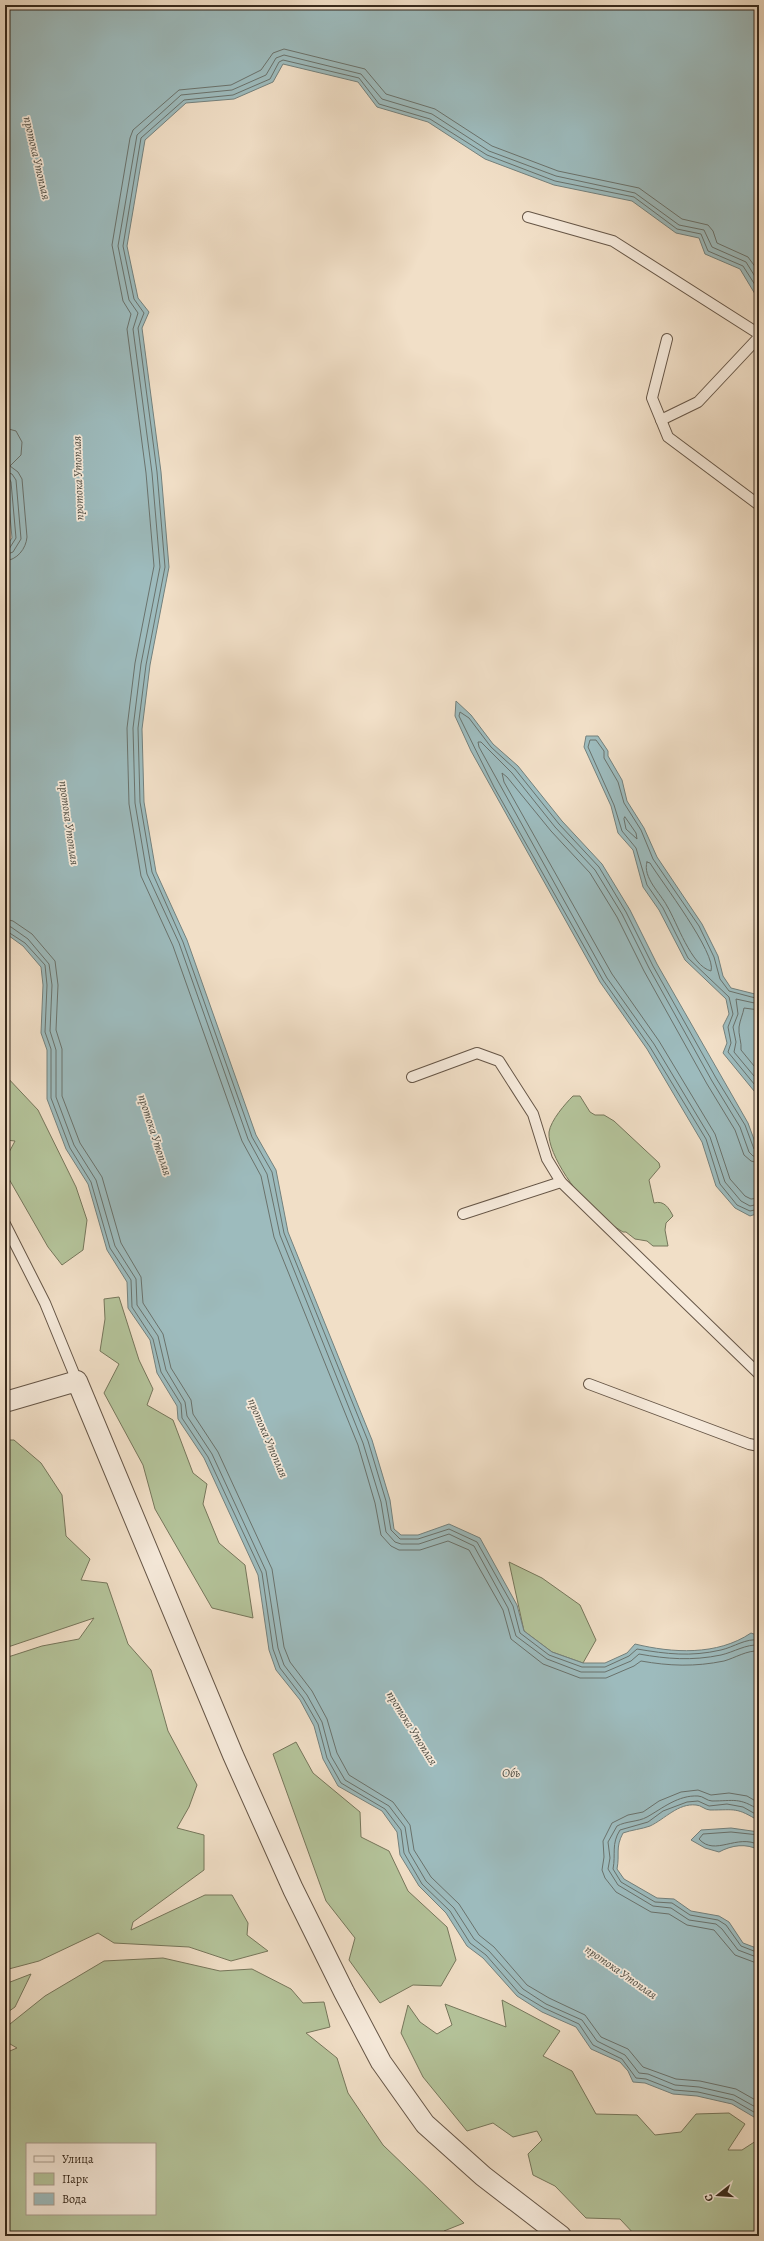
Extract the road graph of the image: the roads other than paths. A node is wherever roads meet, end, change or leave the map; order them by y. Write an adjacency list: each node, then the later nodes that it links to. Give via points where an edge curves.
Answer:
1 (528, 218): 2 (lane, via 613,241)
2 (759, 334)
3 (759, 337): 5 (lane, via 698,402)
4 (667, 339): 5 (lane, via 652,398)
5 (661, 420): 6 (lane, via 668,437)
6 (759, 505)
7 (412, 1077): 8 (lane, via 477,1053 499,1061 533,1114 547,1159)
8 (561, 1182): 9 (lane); 11 (lane)
9 (464, 1214)
10 (5, 1224): 12 (lane, via 45,1303)
11 (759, 1374)
12 (77, 1381): 14 (street); 16 (street, via 232,1755 296,1896 381,2062 425,2124 483,2176)
13 (589, 1384): 15 (lane)
14 (5, 1402)
15 (759, 1446)
16 (561, 2236)

